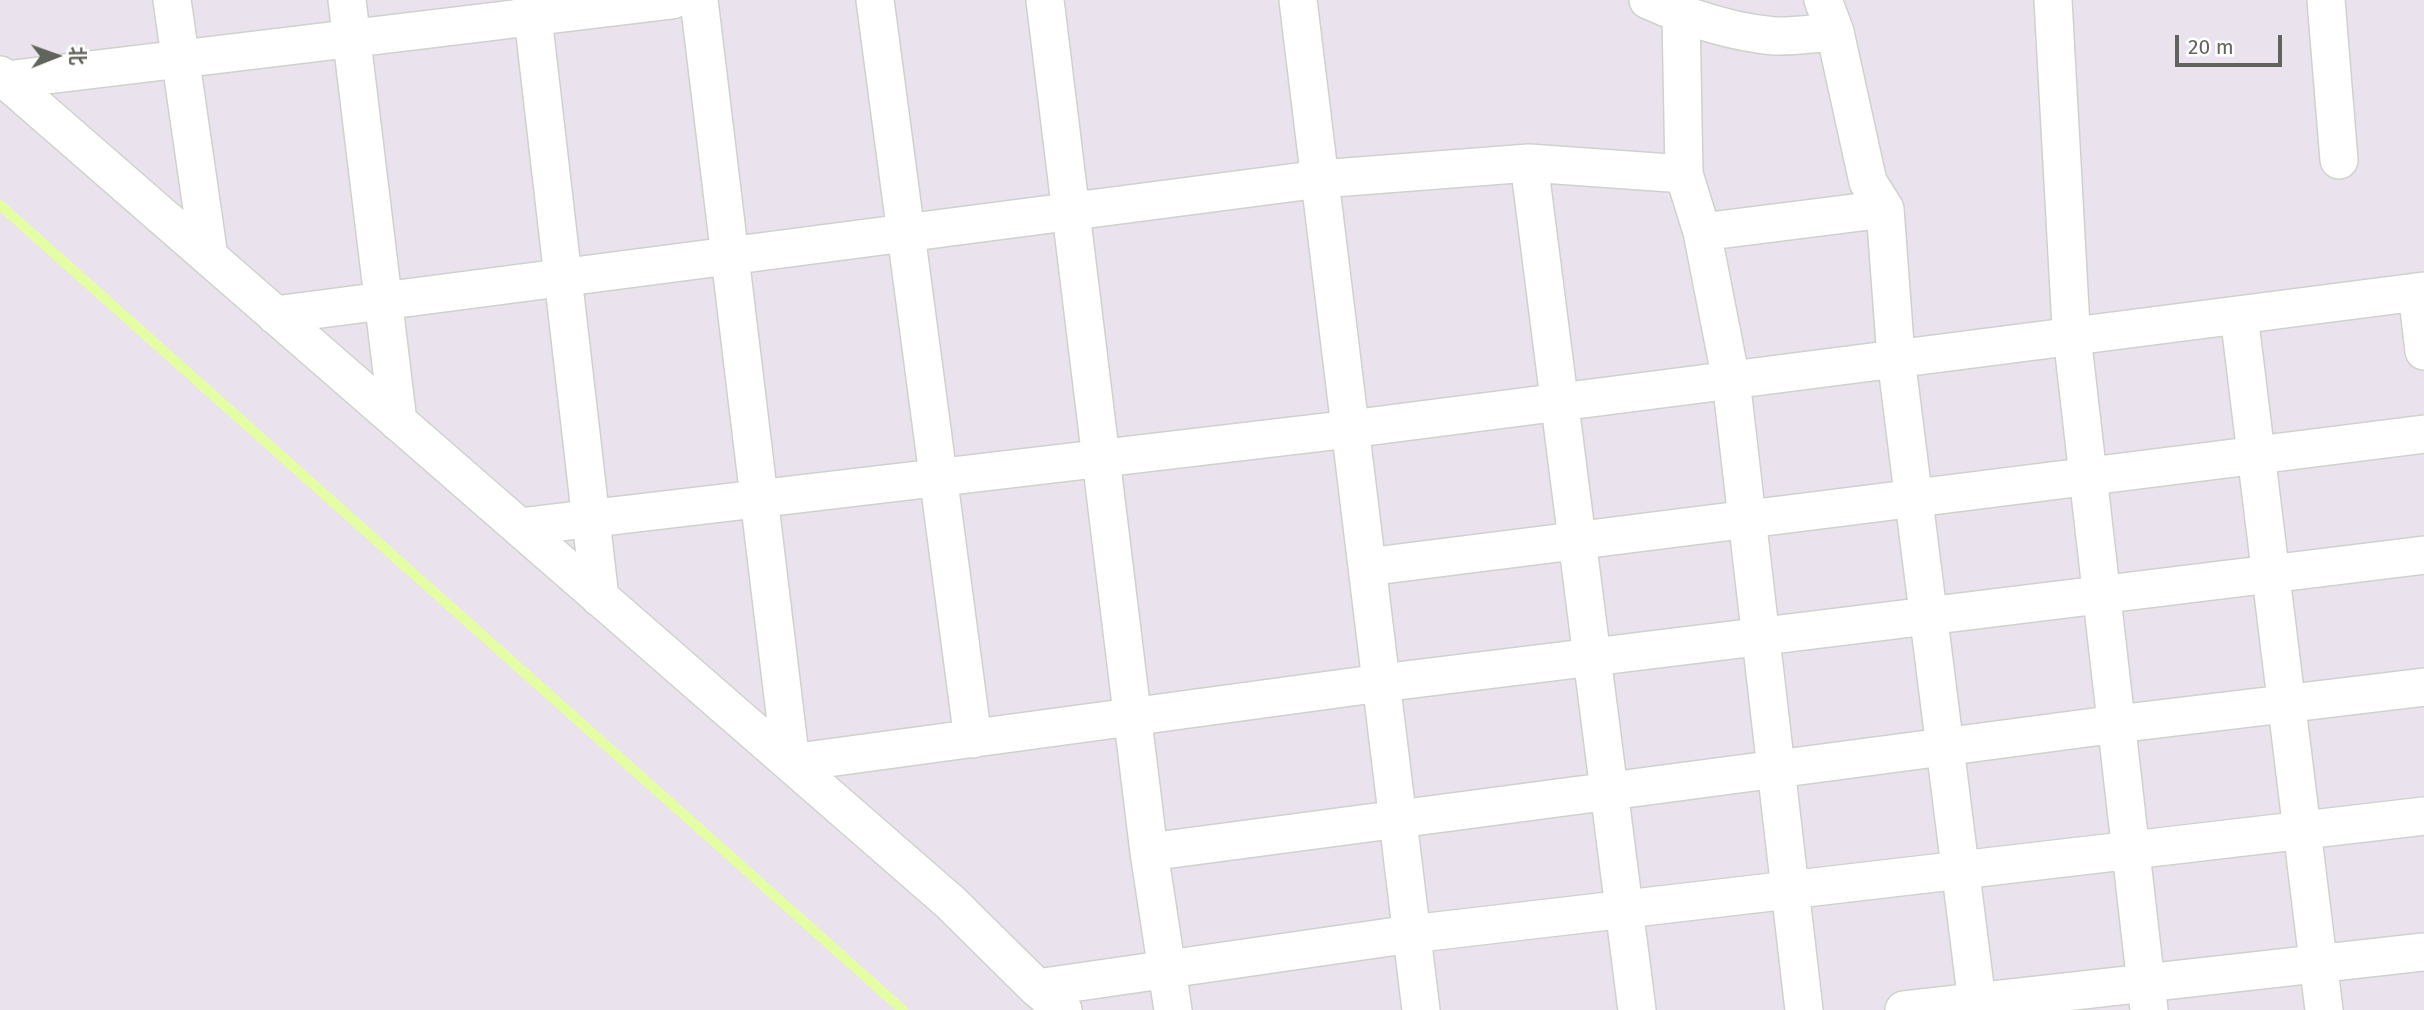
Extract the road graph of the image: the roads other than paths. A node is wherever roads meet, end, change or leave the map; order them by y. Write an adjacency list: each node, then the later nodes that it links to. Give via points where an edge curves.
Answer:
1 (172, 0): 15 (lane)
2 (347, 0): 14 (lane)
3 (672, 0): 11 (lane)
4 (699, 0): 25 (lane)
5 (875, 0): 24 (lane)
6 (1045, 0): 22 (lane)
7 (1298, 0): 20 (lane)
8 (1648, 0): 12 (lane)
9 (2053, 0): 32 (lane)
10 (2326, 0): 17 (lane)
11 (532, 8): 14 (lane); 27 (lane)
12 (1681, 15): 13 (lane, via 1776,36); 19 (lane)
13 (1829, 16): 21 (lane, via 1867,182)
14 (352, 38): 15 (lane); 29 (lane)
15 (181, 60): 16 (lane); 26 (lane)
16 (3, 78): 26 (lane)
17 (2340, 160)
18 (1529, 163): 19 (lane); 20 (lane); 36 (lane)
19 (1684, 174): 23 (lane)
20 (1320, 179): 22 (lane); 38 (lane)
21 (1885, 209): 23 (lane); 34 (lane)
22 (1071, 211): 24 (lane); 41 (lane)
23 (1702, 232): 35 (lane)
24 (906, 233): 25 (lane); 43 (lane)
25 (730, 256): 27 (lane); 45 (lane)
26 (209, 257): 30 (lane)
27 (563, 278): 29 (lane); 46 (lane)
28 (2420, 291): 31 (lane); 33 (lane)
29 (383, 301): 30 (lane); 37 (lane)
30 (275, 315): 37 (lane)
31 (2239, 315): 32 (lane); 40 (lane)
32 (2072, 336): 34 (lane); 42 (lane)
33 (2424, 351)
34 (1896, 358): 35 (lane); 44 (lane)
35 (1731, 380): 36 (lane); 47 (lane)
36 (1560, 402): 38 (lane); 49 (lane)
37 (398, 422): 48 (lane)
38 (1350, 429): 41 (lane); 51 (lane)
39 (2424, 434): 40 (lane)
40 (2257, 455): 42 (lane); 52 (lane)
41 (1101, 458): 43 (lane); 61 (lane)
42 (2088, 476): 44 (lane); 53 (lane)
43 (938, 477): 45 (lane); 63 (lane)
44 (1914, 498): 47 (lane); 55 (lane)
45 (759, 499): 46 (lane); 65 (lane)
46 (591, 518): 48 (lane); 54 (lane)
47 (1747, 519): 49 (lane); 56 (lane)
48 (519, 527): 54 (lane)
49 (1577, 540): 51 (lane); 57 (lane)
50 (2424, 555): 52 (lane)
51 (1367, 567): 58 (lane)
52 (2271, 573): 53 (lane); 60 (lane)
53 (2102, 594): 55 (lane); 62 (lane)
54 (600, 598): 65 (lane)
55 (1929, 616): 56 (lane); 64 (lane)
56 (1761, 637): 57 (lane); 66 (lane)
57 (1592, 657): 58 (lane); 67 (lane)
58 (1381, 683): 61 (lane); 69 (lane)
59 (2424, 687): 60 (lane)
60 (2287, 703): 62 (lane); 70 (lane)
61 (1133, 717): 63 (lane); 72 (lane)
62 (2117, 724): 64 (lane); 71 (lane)
63 (973, 739): 65 (lane)
64 (1945, 747): 66 (lane); 73 (lane)
65 (791, 764): 81 (lane, via 950,902)
66 (1776, 769): 67 (lane); 74 (lane)
67 (1609, 792): 69 (lane); 75 (lane)
68 (2424, 816): 70 (lane)
69 (1397, 820): 72 (lane); 76 (lane)
70 (2302, 830): 71 (lane); 78 (lane)
71 (2132, 850): 73 (lane); 80 (lane)
72 (1149, 852): 79 (lane)
73 (1960, 870): 74 (lane); 82 (lane)
74 (1790, 889): 75 (lane); 86 (lane)
75 (1624, 909): 76 (lane); 85 (lane)
76 (1411, 934): 79 (lane); 84 (lane)
77 (2424, 952): 78 (lane)
78 (2318, 964): 80 (lane); 88 (lane)
79 (1167, 969): 81 (lane); 83 (lane)
80 (2147, 996): 82 (lane)
81 (1050, 999)
82 (1978, 1006): 87 (lane)
83 (1173, 1010)
84 (1421, 1010)
85 (1637, 1010)
86 (1804, 1010)
87 (1904, 1010)
88 (2324, 1010)

